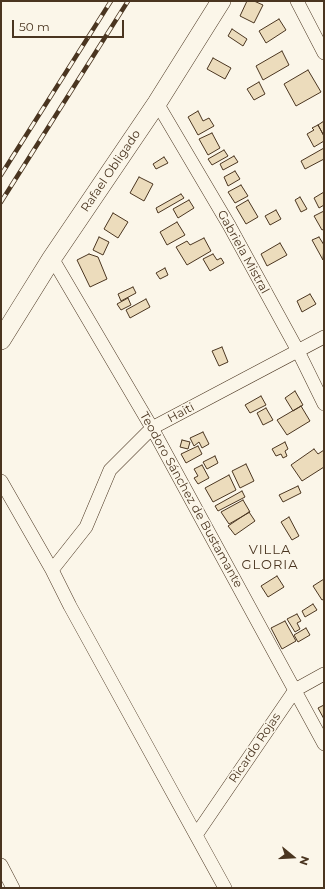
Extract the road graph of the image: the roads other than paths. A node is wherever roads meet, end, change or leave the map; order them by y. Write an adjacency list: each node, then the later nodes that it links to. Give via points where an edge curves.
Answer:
1 (221, 1): 4 (street, Rafael Obligado)
2 (300, 2): 3 (street)
3 (324, 53)
4 (157, 103): 5 (street, Rafael Obligado); 8 (street, Gabriela Mistral, via 229,225)
5 (52, 258): 7 (street, Rafael Obligado); 10 (street, Teodoro Sánchez de Bustamante)
6 (324, 337): 8 (street, Haiti)
7 (1, 340)
8 (298, 351): 9 (street, Gabriela Mistral); 10 (street, Haiti)
9 (324, 404)
10 (152, 428): 12 (street, Haiti, via 110,470 86,527); 14 (street, Teodoro Sánchez de Bustamante)
11 (1, 480): 12 (street)
12 (52, 570): 16 (street)
13 (324, 674): 14 (street, Ricardo Rojas)
14 (295, 690): 15 (street, Teodoro Sánchez de Bustamante); 16 (street, Ricardo Rojas)
15 (324, 744)
16 (196, 835): 19 (street)
17 (1, 865): 18 (street)
18 (14, 888)
19 (225, 888)

